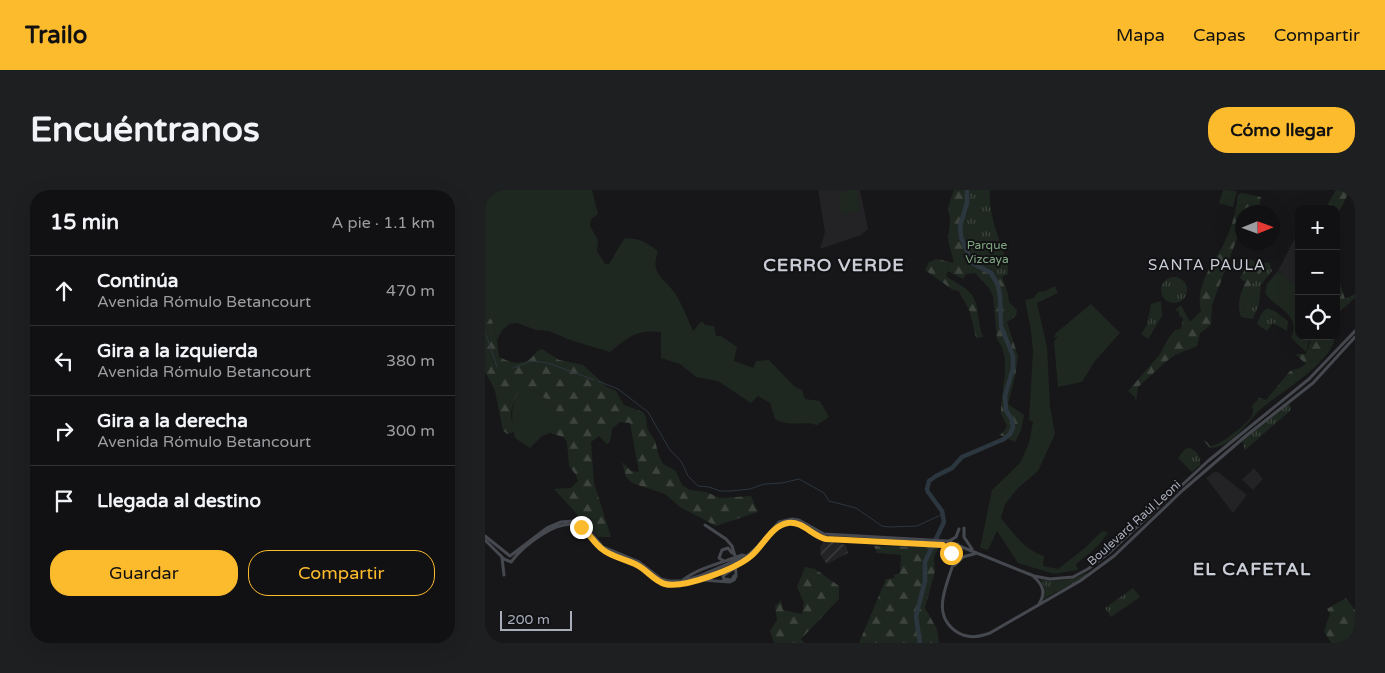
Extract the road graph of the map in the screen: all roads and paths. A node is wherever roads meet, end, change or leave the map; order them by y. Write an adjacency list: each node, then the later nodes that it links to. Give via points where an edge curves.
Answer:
1 (1355, 331): 22 (main road, Boulevard Raúl Leoni, via 1313,375 1208,461 1105,556 1073,577 1050,579)
2 (1355, 337): 25 (main road, Boulevard Raúl Leoni, via 1313,383 1183,490 1114,556 1080,582)
3 (705, 525): 15 (main road, via 727,540 733,548)
4 (965, 528): 11 (main road, via 964,537)
5 (959, 529): 9 (main road, via 956,537)
6 (485, 536): 12 (main road)
7 (485, 540): 14 (main road)
8 (915, 540): 9 (main road, Boulevard Raúl Leoni); 13 (main road, via 824,534 799,520 789,519 777,524); 18 (main road, via 826,539 798,524 788,523 779,526)
9 (944, 542): 10 (main road, Boulevard Raúl Leoni); 19 (main road, via 952,555)
10 (958, 546): 11 (main road, Boulevard Raúl Leoni); 19 (main road, Boulevard Raúl Leoni)
11 (977, 553): 19 (main road, via 963,557); 22 (main road, Boulevard Raúl Leoni)
12 (510, 556): 16 (main road); 24 (main road, via 549,527 574,521 583,525 605,548 639,562 663,580)
13 (747, 556): 17 (main road); 24 (main road)
14 (502, 557): 16 (main road); 21 (main road)
15 (734, 557): 17 (main road, via 730,549 723,548 719,558); 20 (main road)
16 (511, 562): 23 (main road, via 547,532 559,526 572,525 583,529 603,550 639,566 663,583 684,584)
17 (724, 562): 24 (main road, via 692,573)
18 (742, 562): 20 (main road, via 725,573 724,579 731,580); 23 (main road)
19 (953, 568): 25 (main road, Boulevard Raúl Leoni, via 944,592 942,612 947,625 962,635 976,637 986,634)
20 (735, 571): 23 (main road, via 735,578 730,582)
21 (504, 575)
22 (1034, 576): 25 (main road, via 1043,590)
23 (699, 580)
24 (681, 581)
25 (1038, 604)

